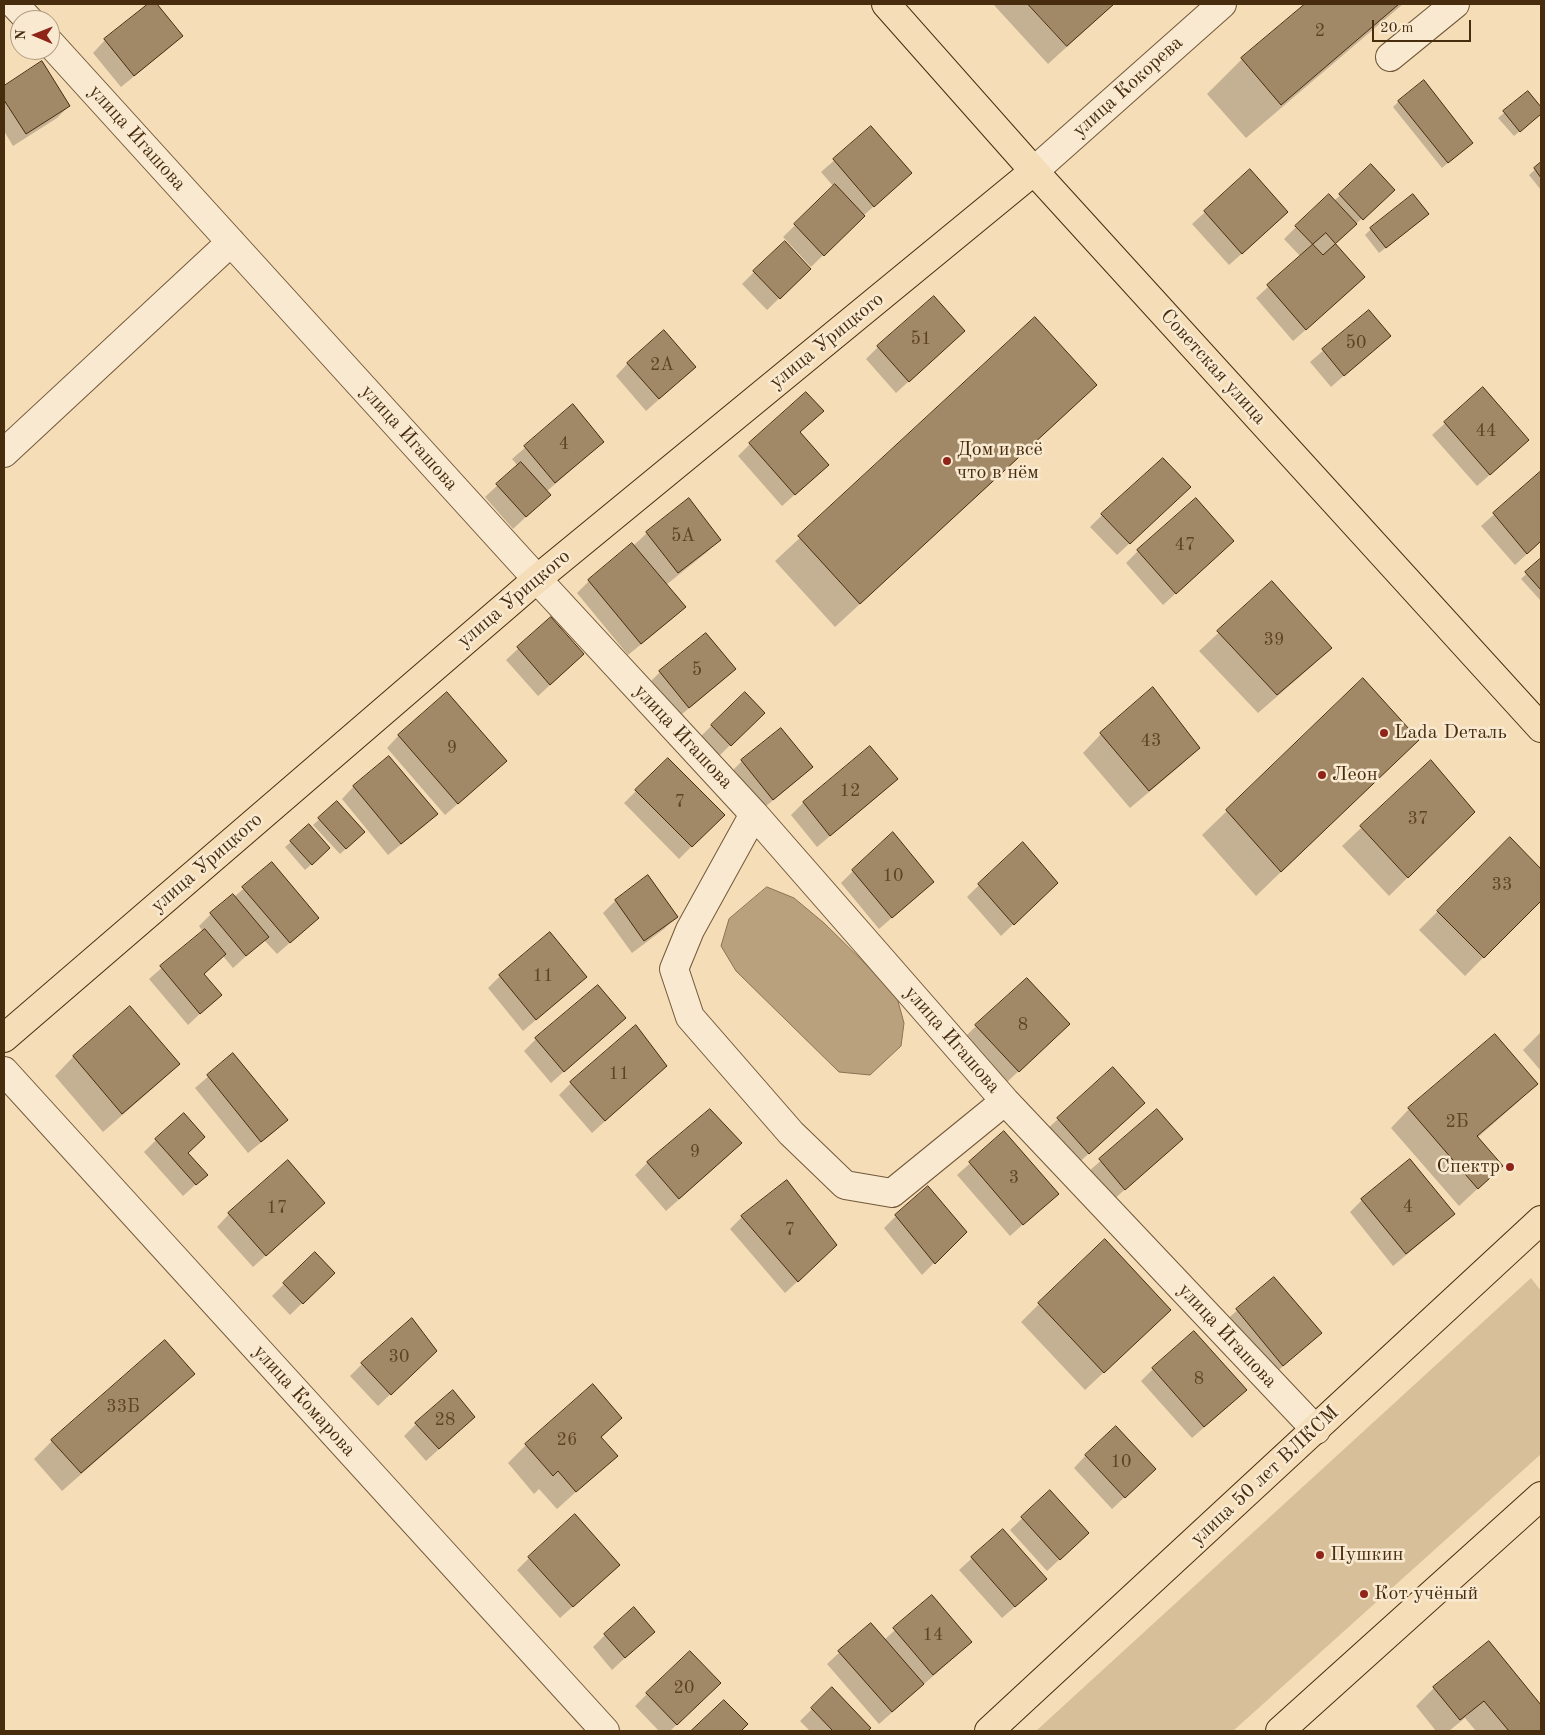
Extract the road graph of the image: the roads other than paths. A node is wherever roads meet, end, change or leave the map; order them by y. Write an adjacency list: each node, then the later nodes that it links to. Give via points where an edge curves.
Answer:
1 (886, 4): 6 (main road, Советская улица)
2 (1222, 4): 6 (street, улица Кокорева)
3 (1455, 4): 5 (street)
4 (60, 54): 7 (street, улица Игашова)
5 (1390, 57)
6 (1034, 171): 9 (main road, улица Урицкого); 10 (main road, Советская улица)
7 (230, 242): 8 (street); 9 (street, улица Игашова)
8 (4, 453)
9 (537, 578): 11 (street, улица Игашова); 12 (main road, улица Урицкого)
10 (1541, 728)
11 (754, 814): 14 (street, улица Игашова); 14 (street, via 690,930 674,969 690,1017 791,1133 845,1185 892,1193)
12 (4, 1038)
13 (4, 1071): 18 (street, улица Комарова)
14 (1005, 1101): 16 (street, улица Игашова)
15 (1541, 1220): 16 (main road, улица 50 лет ВЛКСМ)
16 (1316, 1430): 19 (main road, улица 50 лет ВЛКСМ)
17 (1541, 1496): 20 (main road)
18 (605, 1731)
19 (989, 1731)
20 (1280, 1731)

